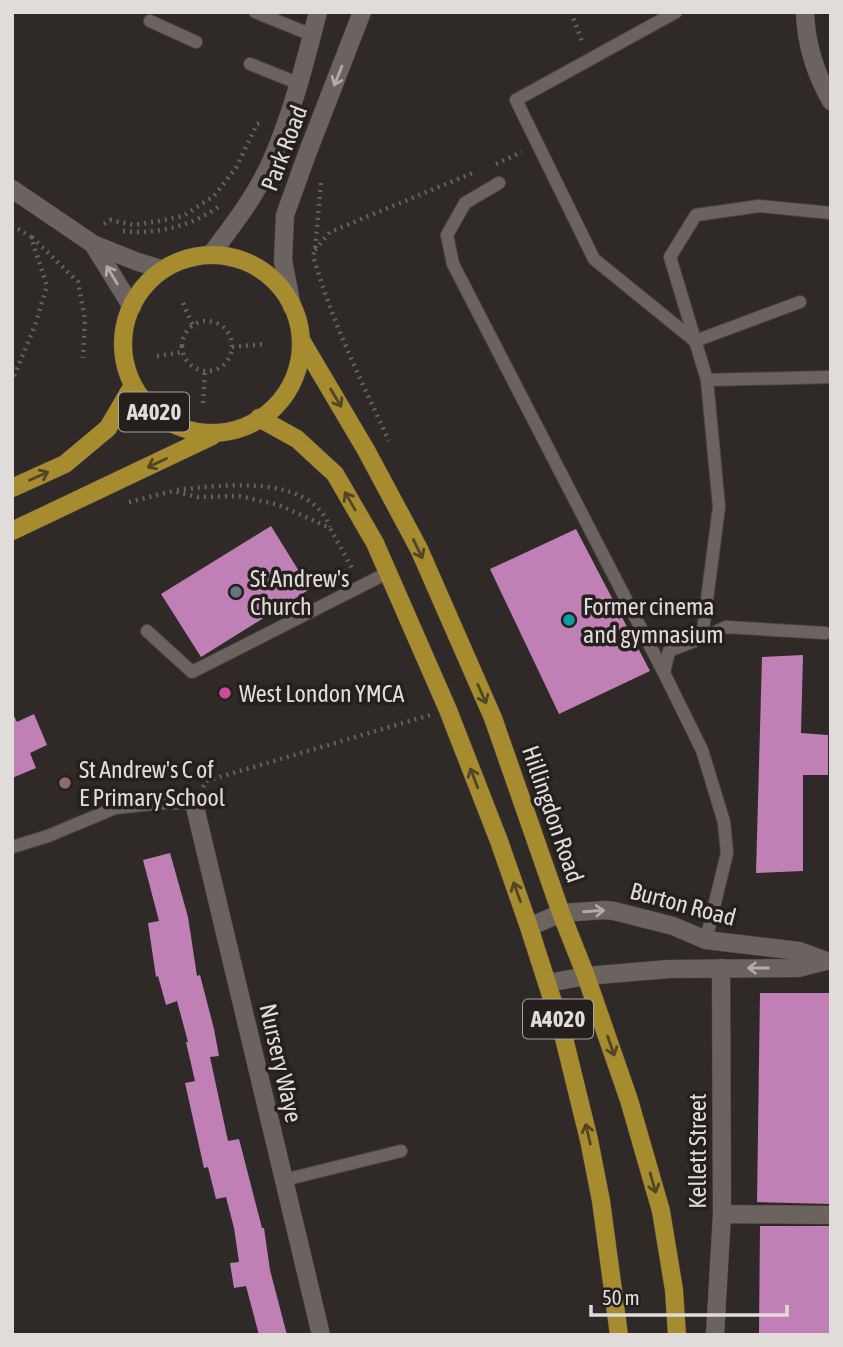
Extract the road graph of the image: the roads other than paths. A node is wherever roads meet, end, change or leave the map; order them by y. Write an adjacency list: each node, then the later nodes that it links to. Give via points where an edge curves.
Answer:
1 (255, 12): 7 (lane)
2 (318, 12): 7 (street, Park Road)
3 (362, 12): 20 (street, Park Road, one-way to 20, via 285,215 283,260)
4 (676, 12): 22 (lane, via 516,100 594,259)
5 (805, 12): 11 (street, via 807,41)
6 (150, 21): 8 (lane)
7 (312, 35): 10 (street, Park Road)
8 (196, 41)
9 (250, 64): 10 (lane)
10 (300, 84): 16 (street, Park Road, via 270,163)
11 (831, 101)
12 (499, 183): 34 (lane, via 465,203 447,234 453,264)
13 (12, 189): 15 (street)
14 (831, 213): 22 (lane, via 759,206 696,215 670,257)
15 (93, 244): 17 (street); 19 (street, one-way to 15)
16 (212, 253): 17 (main road, A4020); 20 (main road, A4020, via 235,256 270,274)
17 (161, 269): 19 (main road, A4020)
18 (800, 302): 22 (lane)
19 (132, 307): 25 (main road, A4020, via 124,355)
20 (292, 307): 21 (main road, A4020)
21 (301, 340): 26 (main road, A4020, via 297,372 281,399); 37 (main road, Hillingdon Road / A4020, one-way to 37, via 419,549 493,718)
22 (695, 341): 24 (lane)
23 (831, 377): 24 (lane)
24 (707, 380): 33 (lane, via 719,507)
25 (132, 385): 27 (main road, A4020, via 141,400 165,421 194,433); 28 (main road, A4020, one-way to 25, via 65,464 108,428)
26 (259, 418): 27 (main road, A4020); 30 (main road, A4020, one-way to 26, via 335,474 297,439)
27 (219, 433): 29 (main road, A4020, one-way to 29)
28 (12, 488)
29 (12, 531)
30 (387, 573): 31 (lane, via 192,672); 38 (main road, A4020, one-way to 30, via 448,710)
31 (147, 631)
32 (825, 633): 33 (lane, via 726,627)
33 (702, 638): 34 (lane, via 669,651)
34 (664, 673): 39 (lane, via 702,750 724,822 727,853)
35 (194, 803): 36 (lane, via 116,808); 45 (street, Nursery Waye)
36 (12, 847)
37 (561, 913): 38 (street, Burton Road); 39 (street, Burton Road, one-way to 39, via 614,911); 42 (main road, Hillingdon Road / A4020)
38 (529, 927): 43 (main road, A4020)
39 (706, 940): 40 (street, Burton Road, via 799,951)
40 (828, 961): 41 (street, Burton Road, one-way to 41, via 798,968)
41 (721, 968): 42 (street, Burton Road); 46 (street, Kellett Street)
42 (586, 976): 43 (street, Burton Road); 50 (main road, Hillingdon Road / A4020, one-way to 50, via 661,1212)
43 (548, 983): 49 (main road, A4020, one-way to 43, via 589,1140)
44 (401, 1151): 45 (lane)
45 (284, 1180): 48 (street, Nursery Waye)
46 (722, 1214): 47 (street); 51 (street, Kellett Street)
47 (831, 1215)
48 (321, 1335)
49 (619, 1335)
50 (677, 1335)
51 (715, 1335)

